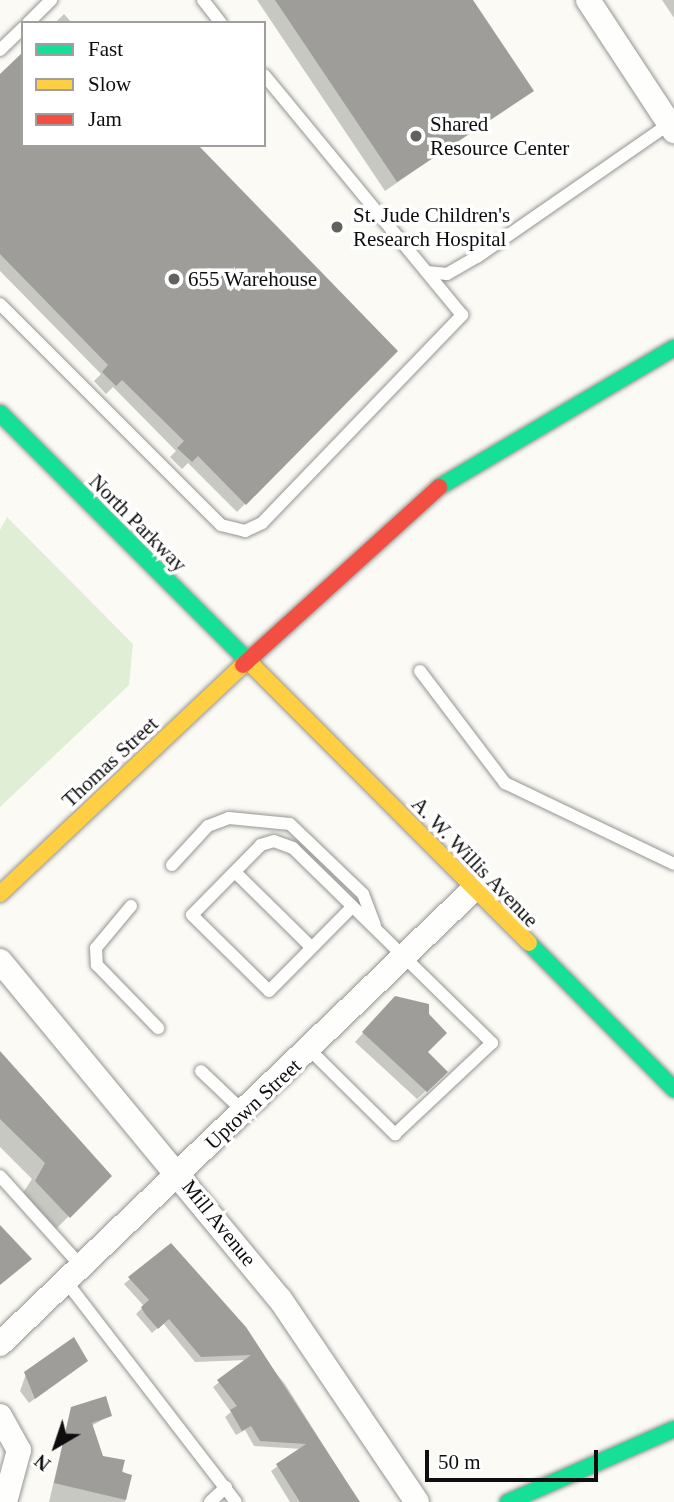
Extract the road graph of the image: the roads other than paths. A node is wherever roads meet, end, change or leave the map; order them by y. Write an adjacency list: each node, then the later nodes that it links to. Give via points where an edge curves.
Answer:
1 (51, 0): 4 (lane)
2 (203, 0): 5 (lane)
3 (588, 0): 9 (street)
4 (30, 21)
5 (219, 21)
6 (21, 30): 7 (lane)
7 (0, 50)
8 (266, 77): 10 (lane)
9 (672, 127): 10 (lane, via 477,257 447,274)
10 (427, 272): 11 (lane, via 462,315 262,523 245,531 221,525)
11 (0, 304)
12 (674, 348): 14 (main road, Thomas Street, via 450,478)
13 (0, 412): 14 (main road, North Parkway)
14 (248, 662): 19 (main road, A. W. Willis Avenue); 20 (main road, Thomas Street)
15 (420, 671): 16 (lane, via 505,783)
16 (674, 864)
17 (172, 865): 23 (lane, via 208,826 229,818 289,824 362,894)
18 (235, 872): 22 (lane, via 261,845 274,841 293,848); 24 (lane); 24 (lane, via 192,915 269,991)
19 (473, 890): 25 (street, Uptown Street); 30 (main road, A. W. Willis Avenue)
20 (0, 894)
21 (131, 906): 27 (lane, via 96,948 97,965)
22 (352, 907): 23 (lane); 24 (lane)
23 (378, 932): 25 (lane)
24 (312, 947)
25 (403, 957): 28 (street, Uptown Street); 28 (lane, via 492,1043 395,1134)
26 (0, 961): 32 (street, Mill Avenue)
27 (158, 1028)
28 (310, 1050): 31 (street, Uptown Street)
29 (201, 1071): 31 (lane)
30 (670, 1078)
31 (244, 1112): 32 (street, Uptown Street)
32 (178, 1174): 34 (street, Uptown Street); 42 (street, Mill Avenue, via 280,1298)
33 (0, 1176): 34 (lane)
34 (73, 1273): 35 (street, Uptown Street); 38 (lane)
35 (0, 1344)
36 (0, 1416): 39 (street, via 19,1450)
37 (674, 1429): 43 (main road)
38 (226, 1487): 40 (lane); 41 (lane)
39 (5, 1502)
40 (210, 1502)
41 (236, 1502)
42 (417, 1502)
43 (508, 1502)

